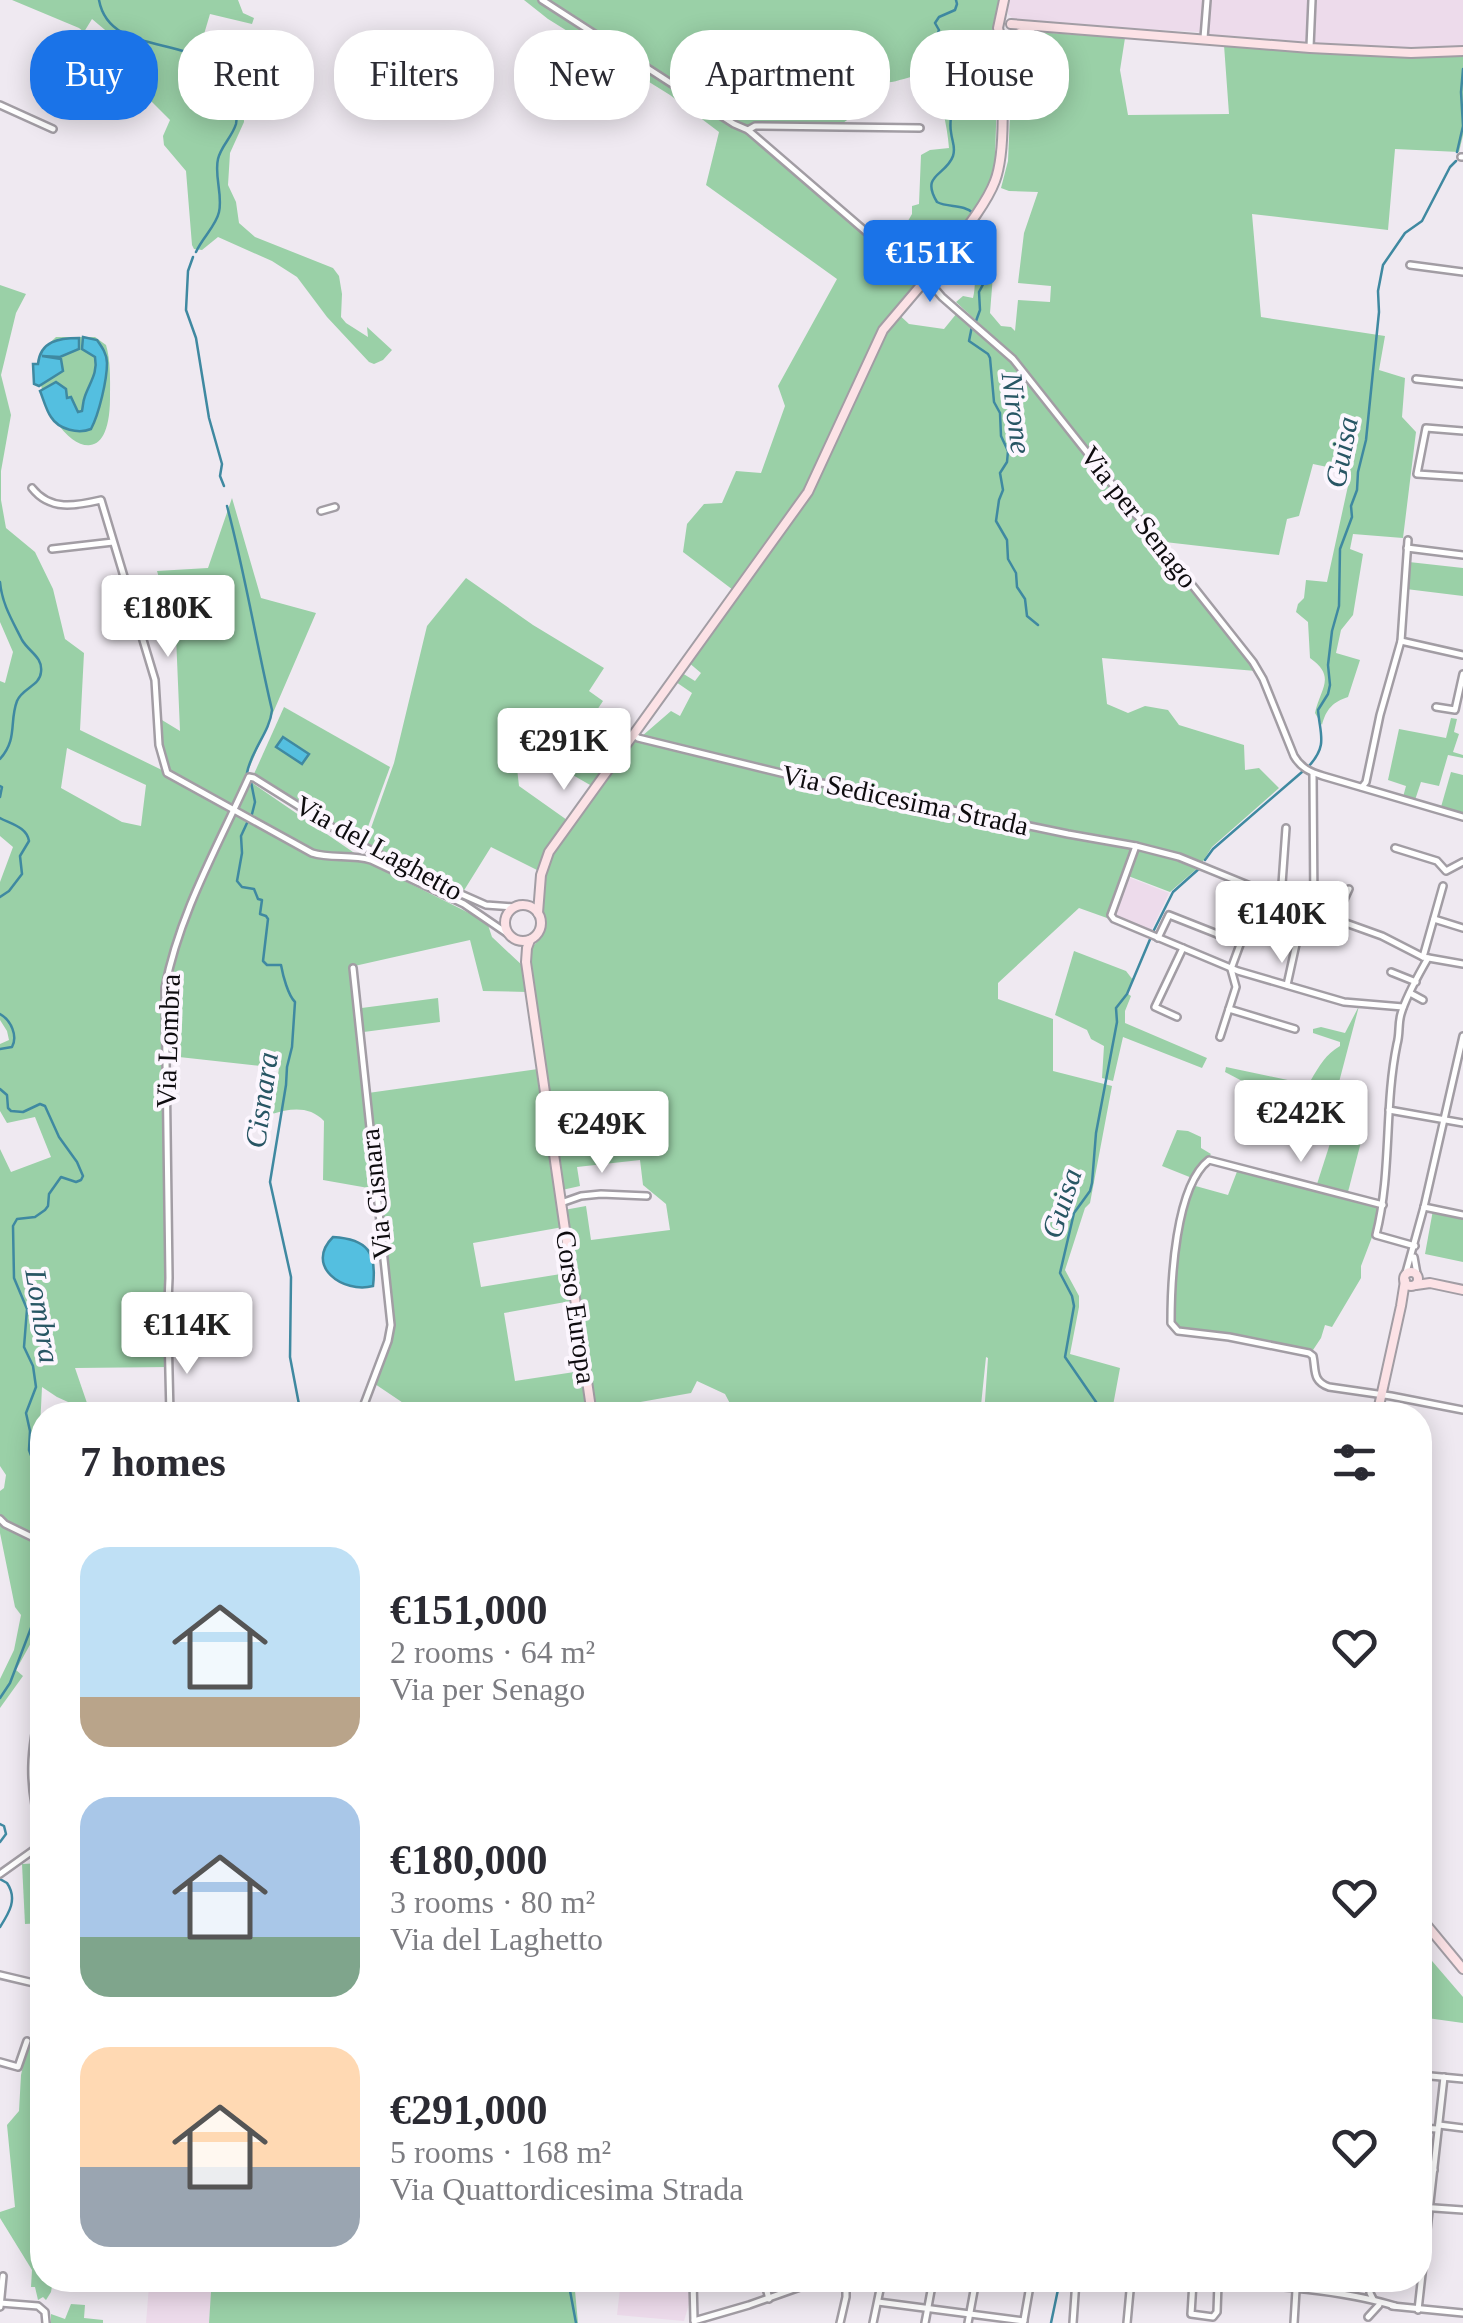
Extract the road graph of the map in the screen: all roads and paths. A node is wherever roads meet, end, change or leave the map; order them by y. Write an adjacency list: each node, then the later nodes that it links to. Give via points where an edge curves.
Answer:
1 (542, 0): 12 (street, Via per Senago)
2 (1207, 0): 6 (street)
3 (1312, 0): 7 (street)
4 (1004, 4): 5 (street)
5 (1006, 29): 6 (street); 15 (street, via 996,181)
6 (1204, 38): 7 (street)
7 (1310, 48): 8 (street)
8 (1463, 52)
9 (0, 105): 11 (street)
10 (920, 128): 12 (street)
11 (52, 129)
12 (748, 130): 15 (street, Via per Senago)
13 (1410, 265): 14 (street)
14 (1463, 272)
15 (926, 284): 32 (street, via 883,330 808,492); 33 (street, Via per Senago, via 1013,360 1092,456 1253,662 1294,756)
16 (1416, 379): 17 (street)
17 (1463, 384)
18 (1463, 430): 19 (street, via 1426,428 1417,474)
19 (1463, 477)
20 (32, 488): 24 (street, Via del Laghetto, via 58,505 101,500)
21 (335, 507): 22 (street)
22 (321, 512)
23 (1408, 540): 25 (street)
24 (113, 542): 26 (street); 39 (street, Via del Laghetto, via 155,680 167,773)
25 (1408, 548): 27 (street); 28 (street)
26 (52, 550)
27 (1463, 555)
28 (1400, 641): 29 (street); 36 (street)
29 (1463, 655)
30 (1463, 674): 31 (street, via 1455,710)
31 (1436, 707)
32 (633, 734): 35 (street); 43 (street, Via Sedicesima Strada, via 822,783)
33 (1310, 772): 36 (street); 54 (street)
34 (249, 777): 39 (street, Via Lombra); 52 (street, Via del Laghetto, via 434,882 486,905)
35 (597, 784): 37 (street); 38 (street)
36 (1362, 787): 40 (street)
37 (588, 792): 38 (street); 41 (street)
38 (583, 806): 41 (street)
39 (234, 811): 59 (street, Via del Laghetto, via 318,856 371,860 464,904); 94 (street, Via Lombra, via 171,955 165,988)
40 (1463, 817)
41 (566, 828): 49 (street, via 543,864)
42 (1286, 828): 50 (street)
43 (1136, 846): 48 (street, Via Sedicesima Strada); 60 (street, via 1111,915)
44 (1396, 848): 45 (street, via 1446,871)
45 (1463, 862)
46 (1443, 886): 57 (street)
47 (1349, 889): 56 (street)
48 (1260, 890): 50 (street, Via Sedicesima Strada); 62 (street)
49 (538, 896): 51 (street); 55 (street)
50 (1281, 898): 53 (street, Via Sedicesima Strada)
51 (526, 904): 52 (street); 55 (street)
52 (513, 907): 59 (street, via 504,922)
53 (1304, 908): 54 (street, Via Sedicesima Strada); 71 (street)
54 (1314, 912): 56 (street, Via Sedicesima Strada)
55 (538, 913): 61 (street, via 539,931)
56 (1334, 919): 64 (street, Via Sedicesima Strada)
57 (1434, 919): 58 (street); 64 (street)
58 (1463, 928)
59 (511, 936): 61 (street); 65 (street, Corso Europa)
60 (1158, 938): 62 (street, via 1169,915); 63 (street)
61 (530, 940): 65 (street, Corso Europa)
62 (1240, 943): 68 (street)
63 (1183, 948): 68 (street); 76 (street, via 1155,1007)
64 (1425, 958): 66 (street, Via Sedicesima Strada); 70 (street)
65 (526, 962): 84 (street, Corso Europa)
66 (1463, 964)
67 (353, 968): 95 (street, Via Cisnara, via 391,1325)
68 (1231, 969): 71 (street); 75 (street, via 1236,987)
69 (1391, 972): 70 (street)
70 (1416, 982): 72 (street)
71 (1286, 985): 74 (street, via 1344,1002)
72 (1410, 993): 73 (street); 74 (street)
73 (1422, 1000)
74 (1403, 1007): 80 (street)
75 (1229, 1009): 77 (street); 79 (street)
76 (1177, 1017)
77 (1295, 1029)
78 (1463, 1036): 81 (street)
79 (1220, 1037)
80 (1389, 1110): 81 (street); 85 (street)
81 (1444, 1120): 82 (street); 86 (street)
82 (1463, 1123)
83 (647, 1196): 84 (street, via 602,1194)
84 (561, 1202): 96 (street, Corso Europa)
85 (1383, 1205): 88 (street, via 1376,1235); 93 (street, via 1210,1160 1192,1180 1176,1239 1170,1320 1178,1331 1308,1353 1322,1384)
86 (1424, 1207): 87 (street); 88 (street)
87 (1463, 1215)
88 (1414, 1248): 89 (street); 90 (street)
89 (1405, 1278): 90 (street, via 1410,1286); 92 (street)
90 (1416, 1280): 91 (street); 92 (street)
91 (1463, 1290)
92 (1402, 1306): 93 (street)
93 (1382, 1395): 97 (street); 98 (street)
94 (170, 1402)
95 (365, 1402)
96 (590, 1402)
97 (1380, 1402)
98 (1420, 1402)
99 (1432, 1404): 100 (street)
100 (1463, 1410)
101 (0, 1519): 102 (street)
102 (30, 1536)
103 (30, 1853): 104 (street)
104 (0, 1874)
105 (1432, 1932): 106 (street)
106 (1463, 1968)
107 (0, 1975): 108 (street)
108 (30, 1982)
109 (27, 2041): 110 (street, via 18,2066)
110 (0, 2062)
111 (1432, 2076): 112 (street)
112 (1444, 2077): 113 (street); 115 (street)
113 (1463, 2079)
114 (1432, 2127): 115 (street)
115 (1438, 2127): 116 (street); 117 (street)
116 (1463, 2128)
117 (1434, 2170): 118 (street)
118 (1432, 2189)
119 (1432, 2208): 120 (street)
120 (1463, 2210)
121 (3, 2276): 141 (street)
122 (693, 2292): 146 (street)
123 (767, 2292): 138 (street)
124 (783, 2292): 138 (street)
125 (846, 2292): 150 (street)
126 (880, 2292): 139 (street)
127 (930, 2292): 142 (street)
128 (974, 2292): 145 (street)
129 (1029, 2292): 148 (street)
130 (1075, 2292): 154 (street)
131 (1130, 2292): 155 (street)
132 (1192, 2292): 133 (street, via 1191,2314 1212,2317)
133 (1218, 2292)
134 (1296, 2292): 156 (street)
135 (1308, 2292): 140 (street)
136 (1370, 2292): 140 (street)
137 (1420, 2292): 143 (street)
138 (769, 2299): 146 (street)
139 (878, 2302): 142 (street); 151 (street)
140 (1372, 2303): 143 (street); 147 (street)
141 (0, 2304): 149 (street, via 38,2306)
142 (928, 2308): 145 (street); 152 (street)
143 (1418, 2310): 144 (street)
144 (1463, 2313)
145 (970, 2314): 148 (street); 153 (street)
146 (693, 2320)
147 (1367, 2320)
148 (1024, 2322)
149 (46, 2323)
150 (840, 2323)
151 (873, 2323)
152 (925, 2323)
153 (968, 2323)
154 (1074, 2323)
155 (1127, 2323)
156 (1294, 2323)

